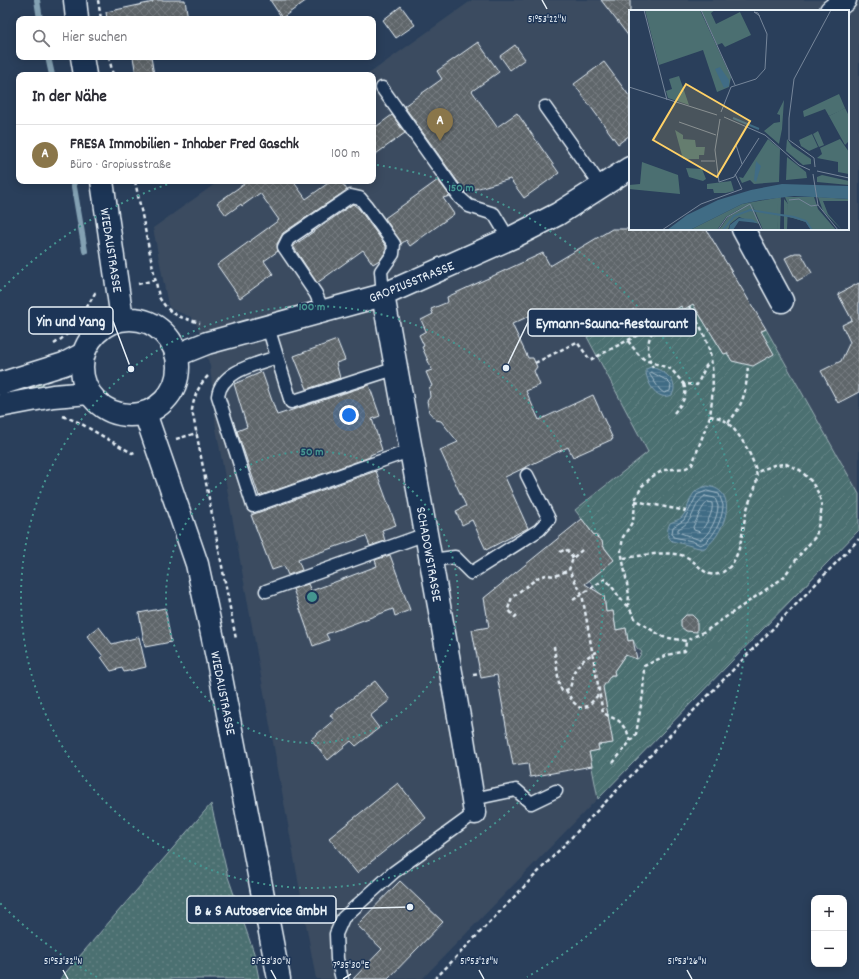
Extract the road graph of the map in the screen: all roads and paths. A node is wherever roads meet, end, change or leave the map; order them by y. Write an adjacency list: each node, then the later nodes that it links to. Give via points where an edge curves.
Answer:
1 (75, 0): 5 (street)
2 (98, 0): 6 (path)
3 (845, 0): 4 (street)
4 (832, 10)
5 (77, 16)
6 (101, 16)
7 (82, 60): 9 (street)
8 (110, 60): 10 (path)
9 (84, 72)
10 (112, 72)
11 (382, 88): 18 (lane, via 460,198 470,206 494,214)
12 (545, 107): 16 (lane)
13 (629, 169): 16 (street, GROPIUSSTRASSE)
14 (102, 184): 24 (street, WIEDAUSTRASSE)
15 (136, 184): 28 (path, via 160,297 166,308 177,316 201,323)
16 (601, 186): 18 (street, GROPIUSSTRASSE, via 558,214)
17 (744, 230): 20 (street)
18 (509, 239): 19 (street, GROPIUSSTRASSE)
19 (383, 295): 22 (street, GROPIUSSTRASSE); 22 (lane, via 381,271 393,254 394,244 360,198 351,196 288,239 284,248 316,294); 36 (street, SCHADOWSTRASSE)
20 (782, 301)
21 (688, 306): 23 (path)
22 (323, 311): 26 (street, GROPIUSSTRASSE)
23 (694, 316): 25 (path, via 670,326); 33 (path, via 704,331)
24 (122, 319): 29 (street, via 112,322 94,335); 30 (street, via 136,319 156,327 171,342)
25 (656, 326): 27 (path); 32 (path, via 649,335 648,354)
26 (268, 327): 28 (street, GROPIUSSTRASSE); 31 (lane)
27 (628, 341): 32 (path, via 639,355); 34 (path, via 590,360 577,342)
28 (208, 343): 30 (street, GROPIUSSTRASSE)
29 (83, 354): 39 (street, via 64,364); 41 (street, via 83,379)
30 (177, 355): 43 (street, via 178,369 169,396 158,407)
31 (277, 357): 36 (lane, via 291,402); 48 (lane, via 232,375 218,392 253,506)
32 (651, 362): 37 (path); 40 (path, via 671,369)
33 (712, 362): 40 (path, via 706,366 697,385); 45 (path)
34 (535, 363)
35 (748, 365): 46 (path, via 747,387 743,400)
36 (397, 368): 48 (street, SCHADOWSTRASSE)
37 (653, 368)
38 (210, 373): 47 (path, via 194,396 192,410)
39 (0, 384)
40 (684, 384): 44 (path, via 685,399)
41 (89, 393): 42 (street, via 67,394); 43 (street, via 100,405 114,413)
42 (0, 406)
43 (145, 413): 76 (street, WIEDAUSTRASSE, via 197,564)
44 (674, 413)
45 (710, 416): 46 (path, via 721,418); 51 (path, via 692,465 664,470 653,476 642,486)
46 (728, 423): 49 (path, via 750,455)
47 (196, 433)
48 (412, 450): 53 (street, SCHADOWSTRASSE)
49 (757, 472): 58 (path, via 740,548 732,565 722,572 713,575 703,571 695,562 684,556 669,554); 66 (path, via 774,465 786,464 800,470 811,481 819,494 822,508 816,536 783,578 707,630)
50 (528, 475): 59 (lane, via 549,519 539,530 471,573 455,557)
51 (635, 502): 52 (path); 58 (path, via 633,520 622,537 621,550)
52 (686, 511)
53 (426, 534): 59 (street, SCHADOWSTRASSE); 61 (lane)
54 (859, 539): 78 (path)
55 (582, 550): 57 (path)
56 (560, 552): 57 (path, via 566,549)
57 (573, 558): 60 (path)
58 (624, 558): 64 (path)
59 (431, 560): 75 (street, SCHADOWSTRASSE)
60 (569, 570): 62 (path); 65 (path, via 555,576 540,576 512,597 508,609 515,617)
61 (266, 591)
62 (582, 594): 63 (path); 64 (path, via 605,579); 69 (path)
63 (573, 600)
64 (628, 606): 66 (path, via 636,620 649,629 663,637)
65 (517, 615)
66 (686, 641): 72 (path, via 685,651 667,655 644,666 640,714 636,734)
67 (554, 646): 70 (path, via 559,684 562,690)
68 (600, 651): 69 (path)
69 (594, 653): 70 (path, via 576,668 572,684); 71 (path)
70 (566, 690): 71 (path, via 580,708 588,706)
71 (600, 693): 72 (path, via 604,713 619,721 627,731)
72 (630, 741): 73 (path)
73 (612, 763)
74 (556, 791): 75 (lane, via 531,803 516,790)
75 (474, 806): 77 (lane, via 343,918 336,934 337,959)
76 (280, 979)
77 (342, 979)
78 (435, 979)

